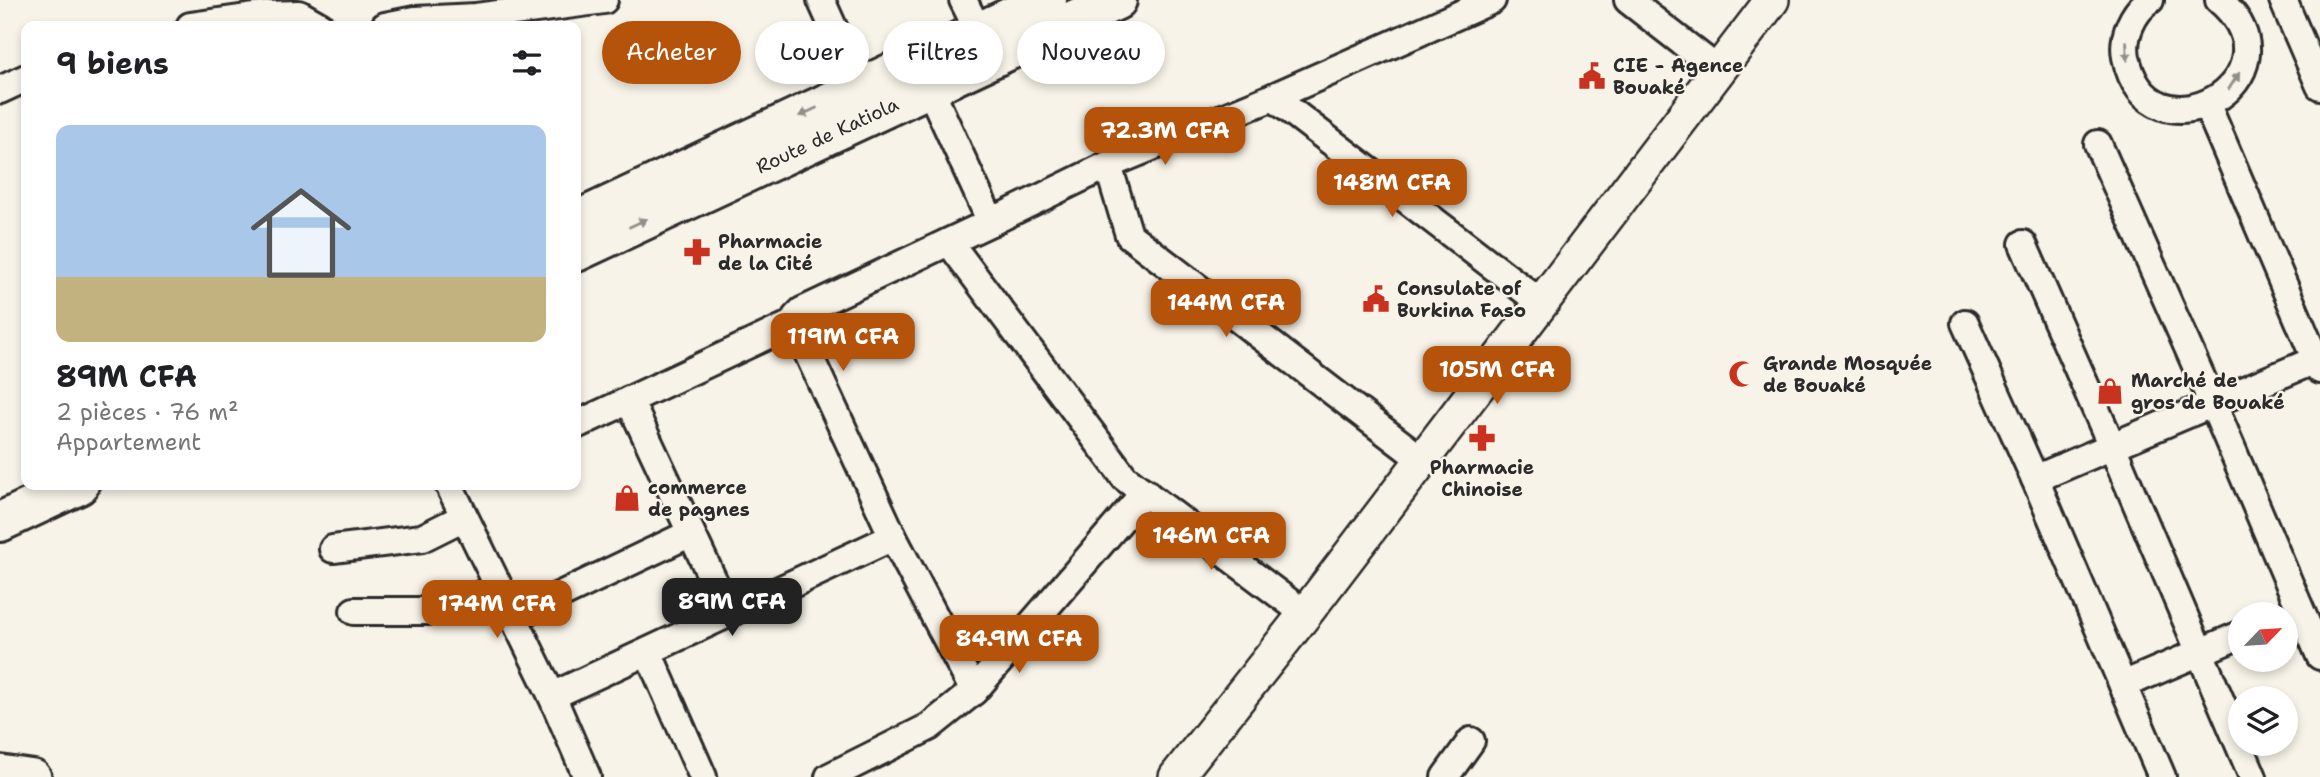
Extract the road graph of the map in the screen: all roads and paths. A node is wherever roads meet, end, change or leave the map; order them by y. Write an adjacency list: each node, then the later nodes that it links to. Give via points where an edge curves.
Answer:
1 (604, 0): 14 (street)
2 (821, 0): 18 (street)
3 (1047, 0): 11 (highway, Route de Katiola)
4 (1117, 0): 19 (highway, Route de Katiola)
5 (1492, 0): 21 (street)
6 (1628, 0): 15 (street)
7 (1772, 0): 15 (main road)
8 (2150, 0): 22 (street, one-way to 22, via 2134,16 2127,33 2129,71 2139,88 2172,108)
9 (2283, 0): 17 (street)
10 (2233, 3): 22 (street, one-way to 10, via 2223,96 2241,71 2244,39)
11 (971, 16): 18 (highway, Route de Katiola)
12 (270, 20): 13 (street, via 299,14)
13 (311, 21)
14 (410, 21)
15 (1718, 70): 30 (main road)
16 (21, 80): 20 (street)
17 (2320, 86)
18 (860, 87): 25 (highway, Route de Katiola, one-way to 25)
19 (929, 87): 26 (street); 29 (highway, Route de Katiola, one-way to 19)
20 (0, 90)
21 (1273, 97): 24 (street); 30 (street)
22 (2207, 105): 33 (street)
23 (2098, 144): 35 (street)
24 (1108, 165): 26 (street); 38 (street, via 1129,235)
25 (581, 219)
26 (991, 222): 27 (street)
27 (948, 242): 31 (street, via 802,311); 43 (street, via 1125,478)
28 (2023, 244): 37 (street)
29 (581, 250)
30 (1541, 303): 38 (main road)
31 (793, 323): 34 (street); 48 (street)
32 (1965, 323): 39 (street)
33 (2319, 363): 35 (street)
34 (629, 400): 36 (street); 47 (street)
35 (2213, 404): 37 (street); 51 (street)
36 (581, 423)
37 (2112, 446): 39 (street); 58 (street)
38 (1422, 460): 54 (main road)
39 (2035, 479): 60 (street)
40 (21, 484): 44 (highway)
41 (68, 490): 46 (highway)
42 (451, 490): 45 (street)
43 (1146, 492): 54 (street); 61 (street)
44 (0, 495)
45 (464, 517): 49 (street, via 422,538); 50 (street)
46 (0, 522)
47 (691, 533): 53 (street); 55 (street)
48 (893, 537): 53 (street); 61 (street)
49 (333, 549)
50 (498, 587): 52 (street, via 461,605 428,611); 55 (street)
51 (2302, 609): 59 (street)
52 (354, 611)
53 (729, 614): 57 (street)
54 (1305, 614): 69 (main road)
55 (512, 618): 62 (street)
56 (2228, 640): 58 (street)
57 (648, 652): 62 (street); 67 (street)
58 (2200, 652): 60 (street); 72 (street)
59 (2320, 656)
60 (2123, 685): 71 (street)
61 (974, 691): 68 (street, via 929,727)
62 (551, 696): 66 (street)
63 (1471, 741): 70 (street)
64 (0, 772): 65 (main road)
65 (34, 777)
66 (587, 777)
67 (703, 777)
68 (829, 777)
69 (1176, 777)
70 (1445, 777)
71 (2162, 777)
72 (2253, 777)

